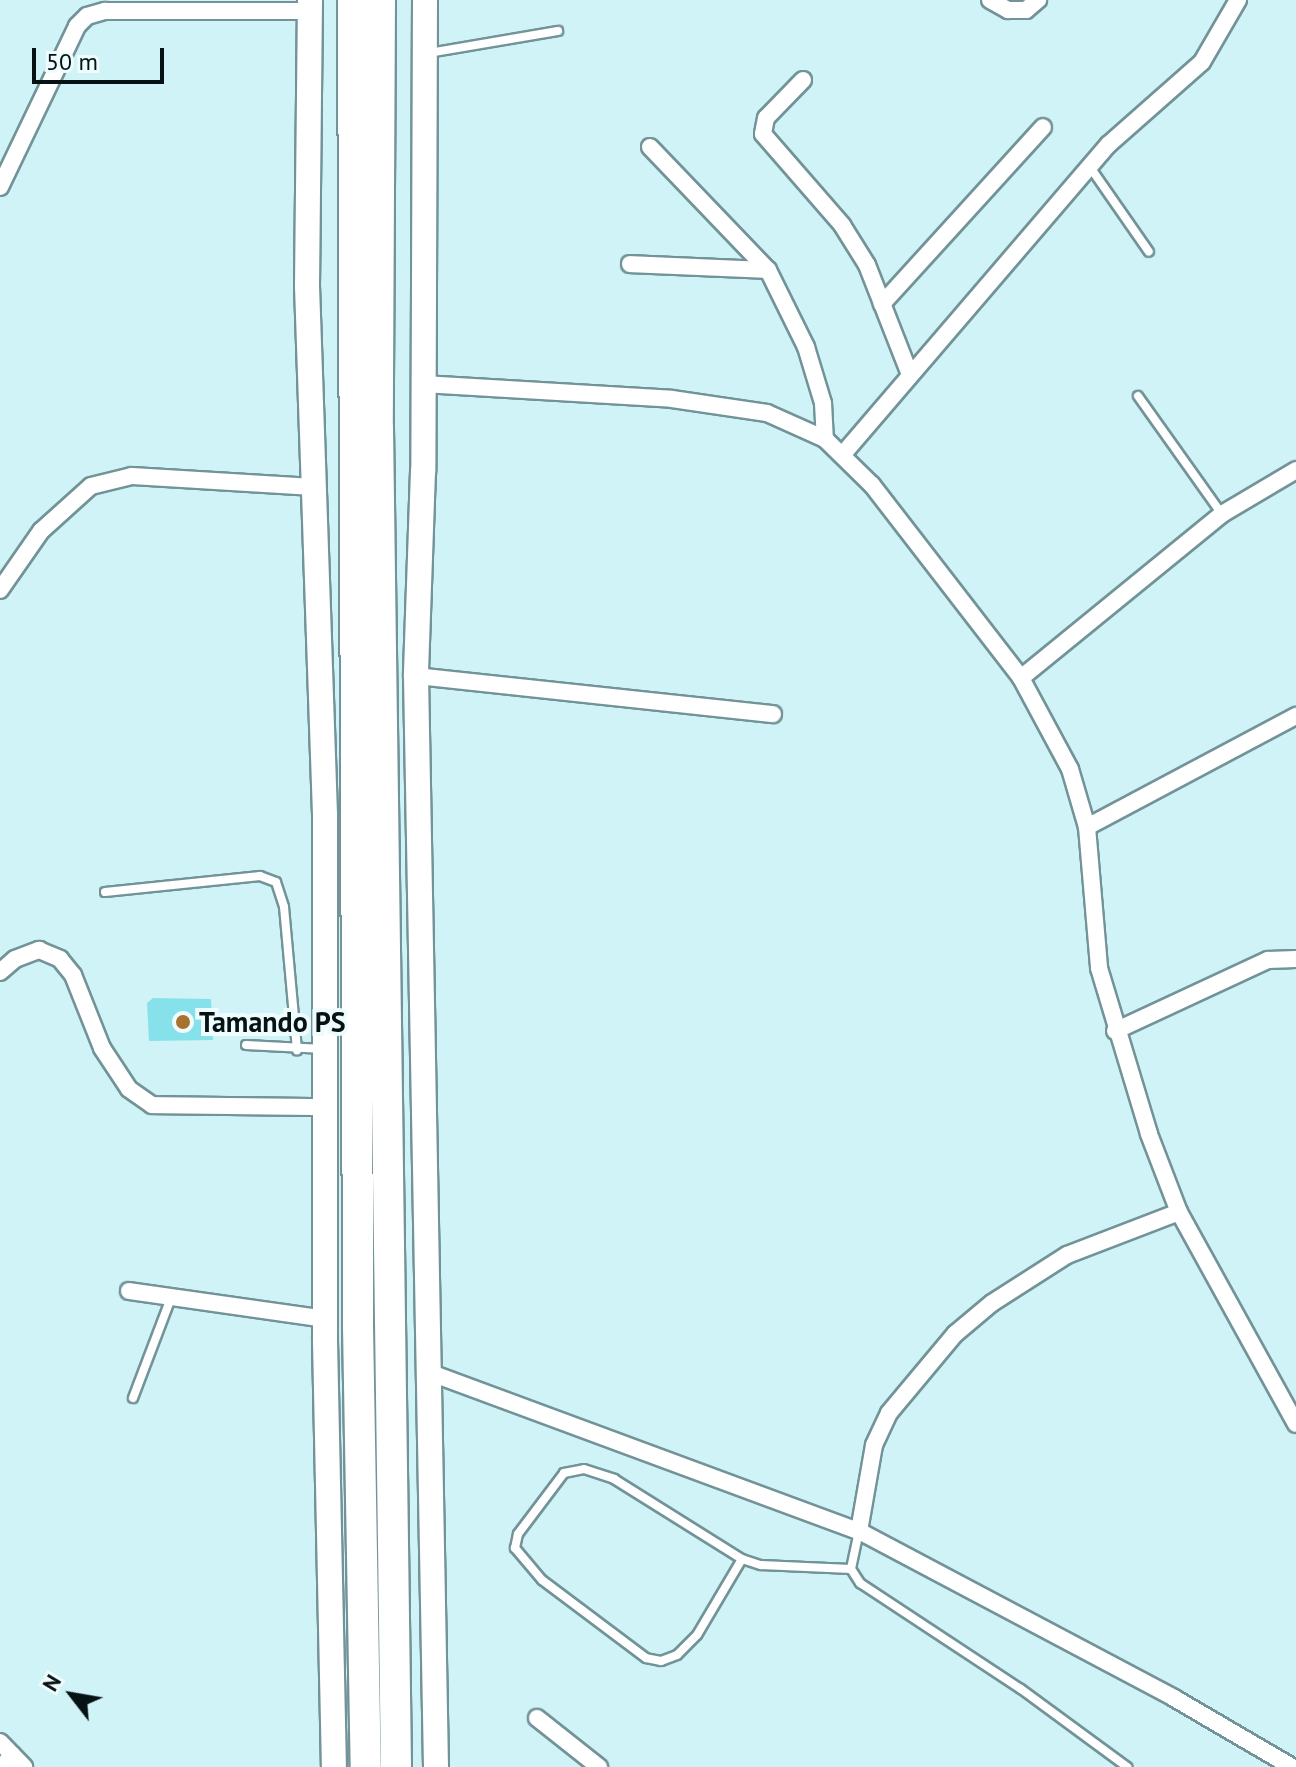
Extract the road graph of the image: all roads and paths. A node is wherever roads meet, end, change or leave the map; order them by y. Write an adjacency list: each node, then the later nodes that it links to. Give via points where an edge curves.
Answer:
1 (353, 0): 54 (highway, via 358,1326)
2 (380, 0): 55 (highway, via 378,428)
3 (425, 0): 10 (street)
4 (990, 0): 5 (street, via 1008,10 1026,10)
5 (1038, 0)
6 (1238, 0): 14 (street, via 1202,62)
7 (310, 6): 8 (street); 26 (street, via 307,254)
8 (87, 8): 15 (street)
9 (558, 31): 10 (lane)
10 (424, 54): 21 (street)
11 (803, 80): 19 (street, via 766,118 763,134 842,225)
12 (1043, 127): 19 (street)
13 (650, 147): 18 (street)
14 (1089, 166): 16 (lane); 20 (street)
15 (2, 179)
16 (1149, 252)
17 (630, 264): 18 (street)
18 (768, 270): 23 (street, via 806,347 823,403)
19 (882, 304): 20 (street)
20 (909, 372): 24 (street)
21 (423, 384): 23 (street, via 672,399 767,413); 29 (street)
22 (1138, 396): 27 (lane)
23 (825, 439): 24 (street)
24 (844, 453): 30 (street)
25 (1296, 470): 27 (street)
26 (314, 487): 28 (street, via 132,476 91,486 41,531); 39 (street, via 325,815)
27 (1222, 514): 30 (street)
28 (0, 590)
29 (416, 676): 31 (street); 46 (street)
30 (1021, 678): 33 (street, via 1070,769)
31 (773, 714)
32 (1296, 716): 33 (street)
33 (1087, 827): 37 (street, via 1099,968)
34 (105, 892): 40 (lane, via 260,876 276,882 283,899)
35 (1296, 959): 37 (street, via 1268,960)
36 (0, 972): 41 (street, via 39,950 60,959 73,975 102,1048 129,1089 152,1105)
37 (1115, 1031): 42 (street)
38 (246, 1045): 40 (lane)
39 (325, 1049): 40 (lane); 41 (street)
40 (297, 1050)
41 (325, 1107): 45 (street)
42 (1179, 1212): 48 (street); 49 (street, via 1067,1255 992,1303 955,1334 889,1413 874,1445)
43 (129, 1291): 44 (street)
44 (171, 1297): 45 (street); 47 (lane)
45 (325, 1319): 53 (street)
46 (431, 1373): 49 (street); 56 (street)
47 (133, 1398)
48 (1296, 1424)
49 (859, 1531): 51 (lane); 59 (street, via 1174,1698)
50 (742, 1559): 50 (lane, via 614,1479 584,1469 564,1473 518,1534 515,1548 542,1580 646,1658 661,1661 677,1655 697,1635); 51 (lane, via 761,1565)
51 (851, 1569): 58 (lane, via 879,1600 1021,1689)
52 (537, 1718): 57 (street)
53 (334, 1767)
54 (366, 1767)
55 (396, 1767)
56 (436, 1767)
57 (599, 1767)
58 (1127, 1767)
59 (1292, 1767)

